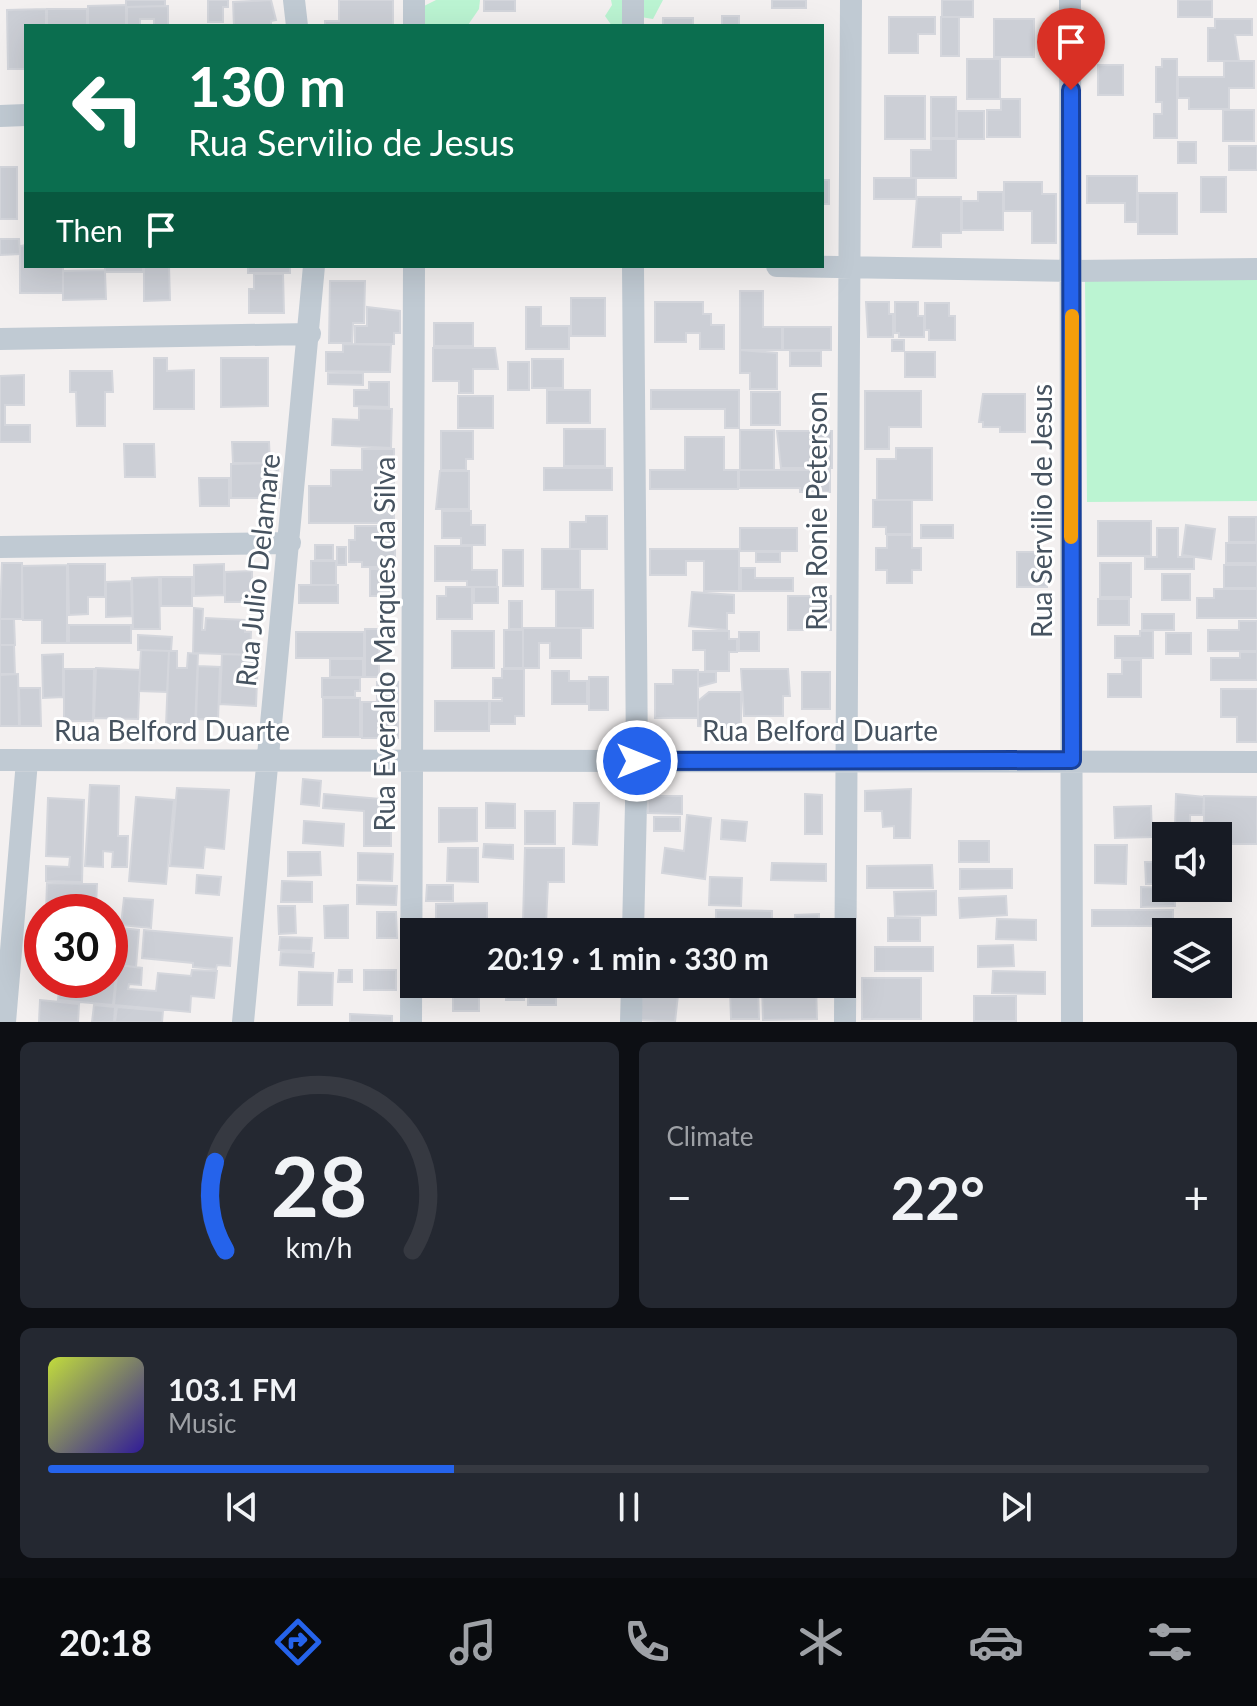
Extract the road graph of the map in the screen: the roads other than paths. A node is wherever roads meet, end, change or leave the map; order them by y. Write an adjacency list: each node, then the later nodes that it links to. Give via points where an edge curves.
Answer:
1 (294, 0): 6 (street)
2 (414, 0): 7 (street)
3 (633, 0): 8 (street)
4 (851, 0): 12 (street, Rua Ronie Peterson)
5 (1070, 0): 17 (street, Rua Servilio de Jesus)
6 (297, 24)
7 (414, 24)
8 (633, 24)
9 (24, 115): 10 (street)
10 (0, 116)
11 (824, 267): 12 (street)
12 (847, 267): 17 (street); 25 (street, Rua Ronie Peterson)
13 (314, 268): 18 (street, Rua Julio Delamare)
14 (414, 268): 23 (street, Rua Everaldo Marques da Silva)
15 (633, 268): 28 (street)
16 (1257, 269): 17 (street)
17 (1073, 271): 26 (street, Rua Servilio de Jesus)
18 (310, 334): 19 (street); 20 (street, Rua Julio Delamare)
19 (0, 339)
20 (290, 543): 21 (street); 22 (street, Rua Julio Delamare)
21 (0, 547)
22 (269, 759): 23 (street, Rua Belford Duarte); 27 (street, Rua Belford Duarte); 33 (street, Rua Julio Delamare)
23 (415, 759): 28 (street, Rua Belford Duarte); 34 (street, Rua Everaldo Marques da Silva)
24 (0, 760): 27 (street, Rua Belford Duarte)
25 (845, 760): 26 (street, Rua Belford Duarte); 28 (street, Rua Belford Duarte); 36 (street, Rua Ronie Peterson)
26 (1072, 760): 29 (street, Rua Belford Duarte); 37 (street, Rua Servilio de Jesus)
27 (27, 761): 32 (street)
28 (637, 761): 30 (street)
29 (1257, 762)
30 (633, 918)
31 (632, 998): 35 (street)
32 (5, 1022)
33 (243, 1022)
34 (411, 1022)
35 (631, 1022)
36 (845, 1022)
37 (1072, 1022)

